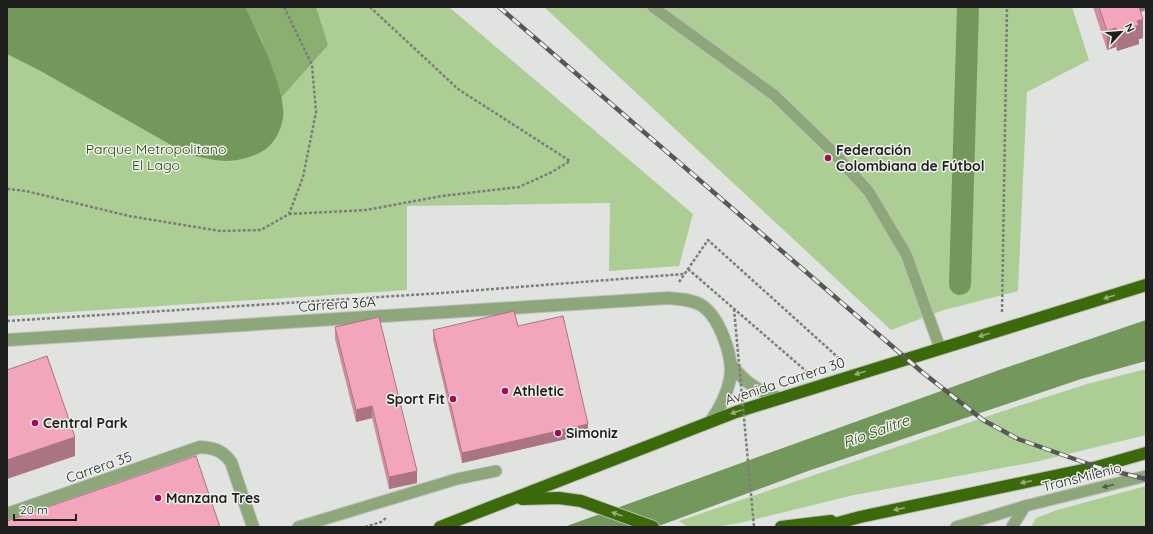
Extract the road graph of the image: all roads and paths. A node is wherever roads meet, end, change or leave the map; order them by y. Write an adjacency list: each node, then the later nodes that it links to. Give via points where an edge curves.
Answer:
1 (284, 7): 6 (path, via 312,65 316,112 303,177)
2 (370, 7): 6 (path, via 458,89 570,161 519,187 442,196 366,210)
3 (653, 7): 15 (lane, via 774,95 835,154 869,192 906,254)
4 (1007, 7): 12 (path)
5 (7, 189): 6 (path, via 26,191 129,216 220,231 261,230)
6 (289, 214)
7 (688, 268): 8 (path); 11 (path); 16 (path, via 708,240)
8 (684, 274): 10 (path); 13 (path)
9 (1146, 285): 15 (highway, Avenida Carrera 30, one-way to 15)
10 (668, 298): 14 (street, Carrera 36A); 17 (street, Carrera 36A, via 685,299 696,303 711,315 720,328)
11 (734, 309): 18 (path); 32 (path, bridge)
12 (1002, 314)
13 (7, 321)
14 (7, 340)
15 (940, 348): 19 (highway, Avenida Carrera 30, one-way to 19)
16 (842, 361)
17 (731, 365): 19 (street, via 744,381 761,393); 20 (street, via 725,396)
18 (806, 371)
19 (778, 398): 20 (highway, Avenida Carrera 30, one-way to 20)
20 (711, 421): 24 (highway, Avenida Carrera 30)
21 (1146, 453): 27 (highway, one-way to 27)
22 (496, 472): 29 (lane, via 457,479)
23 (1146, 476): 25 (lane, TransMilenio, one-way to 25)
24 (507, 501): 30 (highway, Avenida Carrera 30); 31 (highway, one-way to 24, via 581,502 559,498)
25 (1025, 506): 35 (lane, TransMilenio); 36 (lane)
26 (7, 514): 28 (street, Carrera 35, via 200,447 215,448 231,462)
27 (860, 517): 33 (highway); 34 (highway)
28 (253, 527)
29 (298, 527)
30 (440, 527)
31 (653, 527)
32 (754, 527)
33 (781, 527)
34 (823, 527)
35 (956, 527)
36 (1012, 527)

